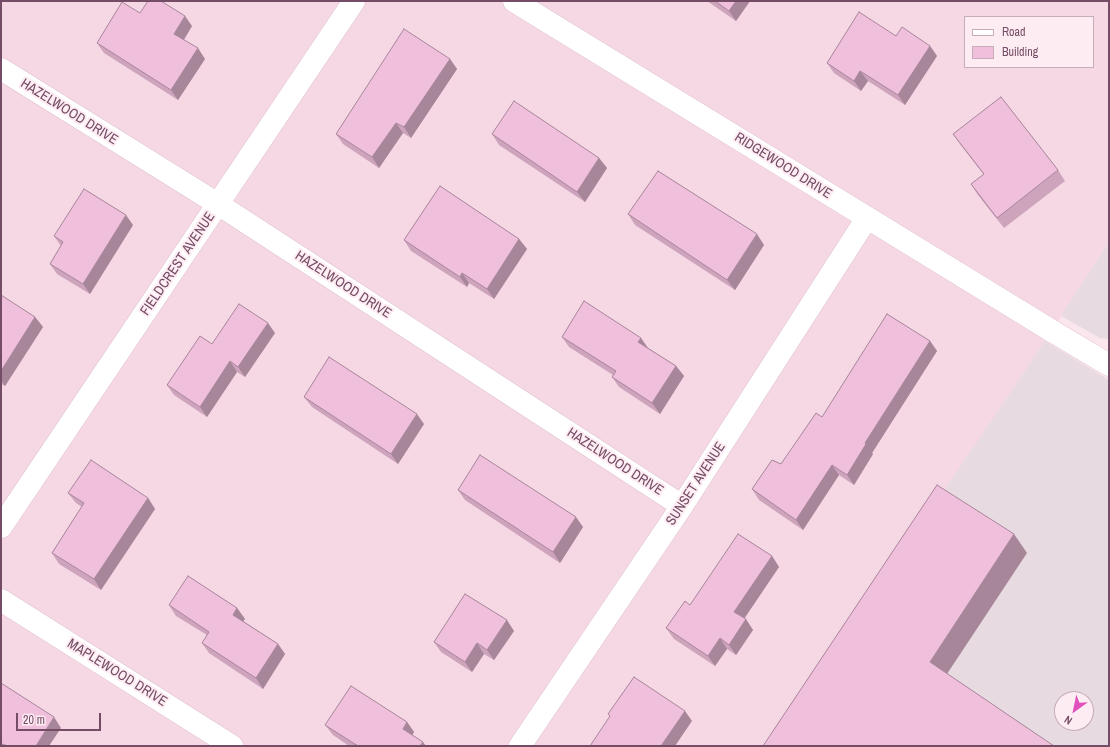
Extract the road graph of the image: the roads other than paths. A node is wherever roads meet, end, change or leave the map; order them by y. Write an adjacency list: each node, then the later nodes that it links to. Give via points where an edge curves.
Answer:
1 (354, 1): 4 (street, FIELDCREST AVENUE)
2 (514, 1): 5 (street, RIDGEWOOD DRIVE)
3 (1, 69): 4 (street, HAZELWOOD DRIVE)
4 (218, 204): 7 (street, HAZELWOOD DRIVE); 8 (street, FIELDCREST AVENUE)
5 (867, 218): 6 (street, RIDGEWOOD DRIVE); 7 (street, SUNSET AVENUE)
6 (1109, 364)
7 (682, 506): 11 (street, SUNSET AVENUE)
8 (1, 527)
9 (1, 600): 10 (street, MAPLEWOOD DRIVE)
10 (232, 746)
11 (520, 746)

